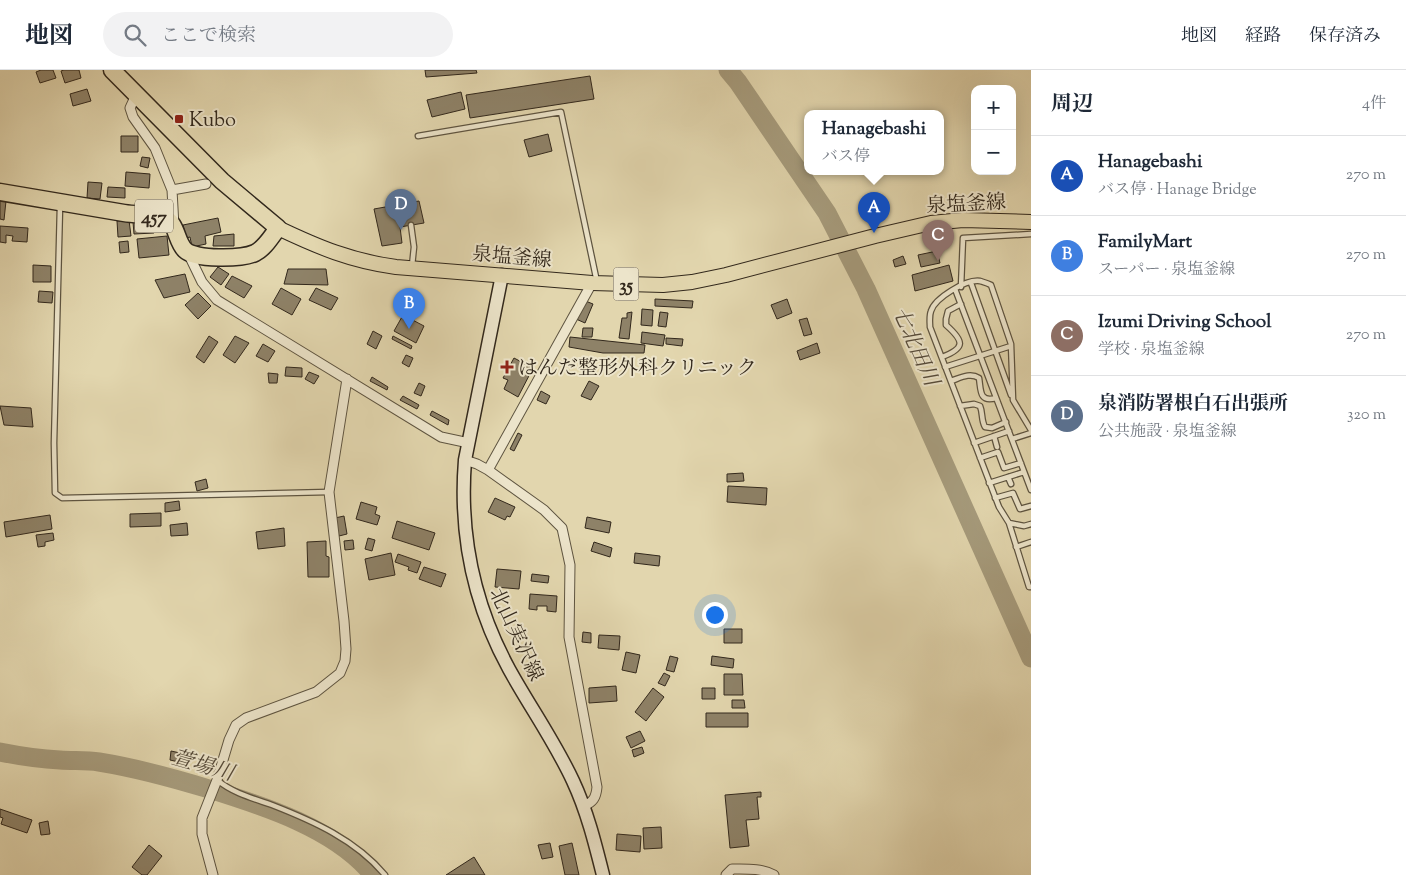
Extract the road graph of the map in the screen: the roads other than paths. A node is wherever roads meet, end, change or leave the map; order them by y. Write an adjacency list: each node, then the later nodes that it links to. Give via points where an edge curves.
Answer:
1 (112, 70): 2 (highway)
2 (136, 96): 5 (street, via 130,108 133,117 155,148); 11 (highway, via 222,181)
3 (418, 136): 16 (lane, via 561,112)
4 (206, 184): 5 (street)
5 (172, 190): 9 (street)
6 (0, 192): 7 (highway, 457)
7 (60, 202): 9 (highway, 457, via 162,218); 49 (lane, via 55,493 62,498)
8 (1031, 222): 16 (main road, 泉塩釜線 / 35, via 963,220 931,224 692,282 662,285)
9 (174, 226): 13 (highway, 457, via 183,249)
10 (410, 226): 14 (lane, via 414,247)
11 (278, 228): 13 (highway, 457, via 264,246 247,256 202,256); 14 (main road, 泉塩釜線 / 35, via 345,257)
12 (1031, 234): 18 (lane, via 963,238)
13 (188, 252): 26 (street, via 202,282 217,300)
14 (412, 269): 15 (main road, 泉塩釜線 / 35)
15 (502, 276): 16 (main road, 泉塩釜線 / 35); 36 (street, 北山実沢線)
16 (594, 283): 42 (street)
17 (970, 283): 18 (lane); 21 (lane, via 978,280 991,284); 22 (lane)
18 (961, 286): 19 (lane)
19 (955, 290): 20 (lane); 23 (lane, via 937,301 930,312 930,328)
20 (961, 304): 23 (lane, via 948,311 946,319 946,325 960,340 959,347); 24 (lane)
21 (1011, 346): 22 (lane); 29 (lane)
22 (995, 352): 24 (lane); 29 (lane)
23 (942, 357): 25 (lane)
24 (981, 357): 25 (lane); 28 (lane)
25 (946, 367): 27 (lane)
26 (348, 379): 36 (street, via 441,437); 49 (street)
27 (951, 381): 28 (lane, via 974,375 979,378 981,395 991,400); 30 (lane)
28 (996, 398): 31 (lane)
29 (1013, 400): 33 (lane)
30 (960, 406): 31 (lane, via 980,406 985,427 992,428); 37 (lane)
31 (1006, 422): 32 (lane)
32 (1009, 431): 34 (lane); 35 (lane)
33 (1031, 431): 35 (lane)
34 (994, 436): 37 (lane); 38 (lane)
35 (1012, 439): 41 (lane)
36 (469, 443): 40 (street, 北山実沢線)
37 (974, 443): 39 (lane)
38 (997, 447)
39 (980, 458): 41 (lane, via 998,452 1004,468); 46 (lane)
40 (465, 460): 42 (street); 60 (street, 北山実沢線, via 465,534 478,597 508,668 549,735)
41 (1021, 463): 43 (lane)
42 (488, 470): 60 (street, via 544,510 562,528 570,566 569,637 597,787 592,802)
43 (1024, 472): 44 (lane); 45 (lane)
44 (1008, 477): 46 (lane); 47 (lane)
45 (1029, 480): 48 (lane)
46 (989, 483): 50 (lane)
47 (1011, 484)
48 (1031, 490)
49 (329, 492): 59 (street, via 345,628 346,649 340,673 316,692 246,718 236,725)
50 (995, 498): 51 (lane, via 1013,493 1020,509); 52 (lane)
51 (1031, 506)
52 (1009, 524): 53 (lane); 55 (lane)
53 (1031, 524)
54 (1031, 542): 55 (lane)
55 (1016, 548): 57 (lane)
56 (1031, 575): 57 (lane)
57 (1025, 576): 58 (lane)
58 (1031, 587)
59 (216, 782): 61 (street, via 202,818 202,834); 62 (lane, via 326,829 365,855)
60 (584, 806): 63 (street, 北山実沢線)
61 (213, 875)
62 (385, 875)
63 (603, 875)
64 (726, 875): 65 (street, via 732,868)
65 (774, 875)

